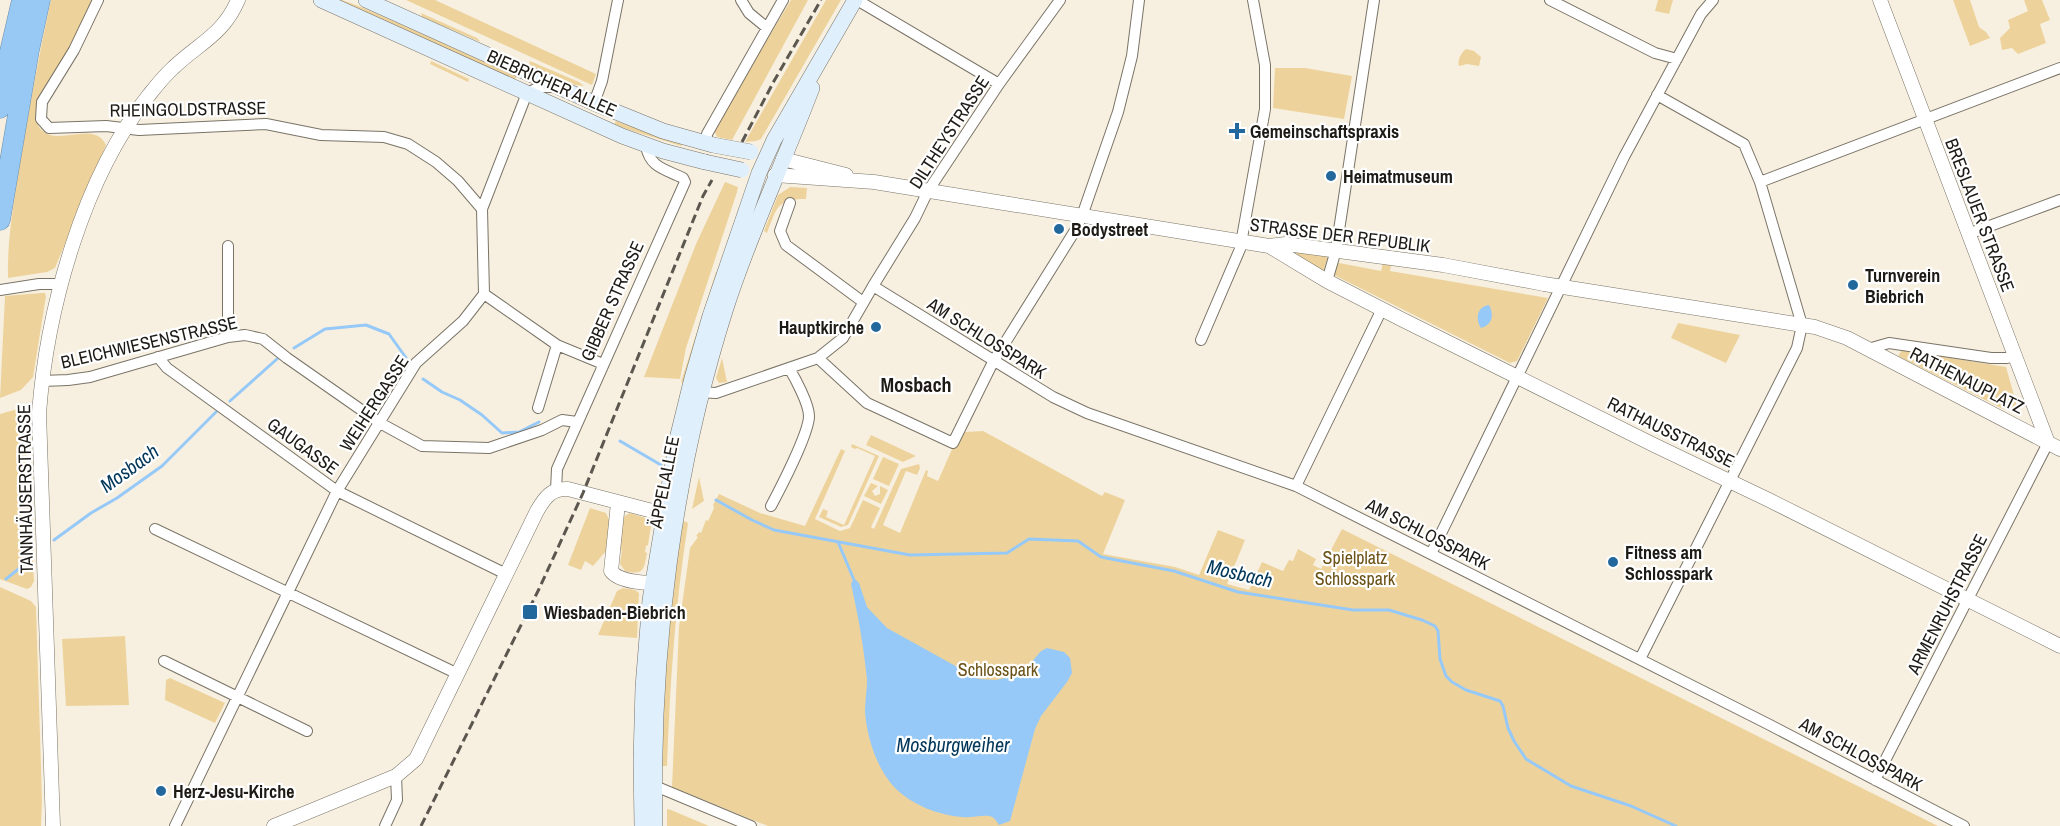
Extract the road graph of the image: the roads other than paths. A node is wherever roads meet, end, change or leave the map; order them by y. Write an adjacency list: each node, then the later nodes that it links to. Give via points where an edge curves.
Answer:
1 (22, 0): 27 (highway)
2 (40, 0): 44 (highway)
3 (98, 0): 30 (street, RHEINGOLDSTRASSE, via 74,50 42,102 41,119 52,129)
4 (238, 0): 30 (street, TANNHÄUSERSTRASSE, via 221,28 173,68)
5 (321, 0): 24 (main road, BIEBRICHER ALLEE)
6 (366, 0): 23 (main road, BIEBRICHER ALLEE)
7 (618, 0): 26 (street)
8 (741, 0): 18 (street)
9 (783, 0): 18 (street)
10 (856, 0): 19 (main road); 22 (street)
11 (1060, 0): 22 (street, DILTHEYSTRASSE)
12 (1139, 0): 43 (street, via 1132,56 1118,112)
13 (1253, 0): 46 (street, via 1265,65 1265,109)
14 (1374, 0): 49 (street)
15 (1550, 0): 20 (street, via 1655,53)
16 (1713, 0): 20 (street)
17 (1880, 0): 28 (street, BRESLAUER STRASSE)
18 (766, 27): 31 (street, via 707,134)
19 (831, 38): 33 (main road, ÄPPELALLEE); 34 (main road, ÄPPELALLEE)
20 (1677, 59): 25 (street)
21 (2060, 68): 28 (street)
22 (999, 84): 39 (street, DILTHEYSTRASSE)
23 (558, 87): 24 (street, via 540,87); 26 (main road, BIEBRICHER ALLEE)
24 (527, 93): 29 (main road, BIEBRICHER ALLEE); 42 (street)
25 (1657, 96): 38 (street, via 1744,144); 53 (street)
26 (594, 103): 29 (main road); 31 (main road, BIEBRICHER ALLEE)
27 (0, 108)
28 (1925, 120): 38 (street); 45 (street, BRESLAUER STRASSE)
29 (586, 121): 32 (main road, BIEBRICHER ALLEE)
30 (125, 128): 42 (street, RHEINGOLDSTRASSE, via 266,124 321,135 397,140 447,170); 51 (street, TANNHÄUSERSTRASSE, via 92,195)
31 (709, 145): 33 (main road, BIEBRICHER ALLEE, bridge)
32 (646, 146): 35 (main road, BIEBRICHER ALLEE, bridge); 67 (street, GIBBER STRASSE, via 651,161 685,182)
33 (767, 156): 34 (main road, BIEBRICHER ALLEE); 35 (main road, ÄPPELALLEE)
34 (783, 159): 36 (main road, ÄPPELALLEE); 37 (street, STRASSE DER REPUBLIK)
35 (759, 173): 36 (main road, BIEBRICHER ALLEE); 71 (main road, ÄPPELALLEE, via 710,316)
36 (776, 175): 37 (street, STRASSE DER REPUBLIK); 71 (main road, ÄPPELALLEE)
37 (874, 182): 39 (street, STRASSE DER REPUBLIK)
38 (1760, 182): 58 (street)
39 (928, 191): 43 (street, STRASSE DER REPUBLIK); 52 (street, DILTHEYSTRASSE)
40 (2060, 200): 45 (street)
41 (790, 203): 56 (street, via 780,228 790,248)
42 (482, 209): 55 (street)
43 (1082, 216): 46 (street, STRASSE DER REPUBLIK); 66 (street)
44 (0, 220)
45 (1968, 234): 63 (street, BRESLAUER STRASSE)
46 (1242, 241): 48 (street, STRASSE DER REPUBLIK); 60 (street)
47 (228, 246): 59 (street)
48 (1269, 246): 49 (street, STRASSE DER REPUBLIK, via 1286,244); 50 (street, RATHAUSSTRASSE)
49 (1336, 250): 50 (street); 53 (street, STRASSE DER REPUBLIK)
50 (1327, 281): 57 (street, RATHAUSSTRASSE)
51 (61, 284): 54 (street); 70 (street, TANNHÄUSERSTRASSE)
52 (873, 286): 56 (street, DILTHEYSTRASSE); 66 (street, AM SCHLOSSPARK)
53 (1560, 286): 58 (street, STRASSE DER REPUBLIK); 69 (street)
54 (0, 290)
55 (484, 294): 61 (street); 74 (street, WEIHERGASSE, via 463,321 416,363)
56 (863, 302): 65 (street, DILTHEYSTRASSE, via 843,338)
57 (1382, 309): 69 (street, RATHAUSSTRASSE); 77 (street)
58 (1802, 325): 62 (street, RATHENAUPLATZ, via 1832,332); 76 (street, via 1797,348)
59 (228, 337): 64 (street, BLEICHWIESENSTRASSE); 74 (street, BLEICHWIESENSTRASSE, via 263,339)
60 (1201, 340)
61 (557, 345): 67 (street); 72 (street)
62 (1868, 349): 63 (street, RATHENAUPLATZ, via 1889,343 1991,358); 75 (street, RATHENAUPLATZ)
63 (2015, 355): 75 (street, BRESLAUER STRASSE)
64 (158, 357): 70 (street, BLEICHWIESENSTRASSE, via 90,377); 79 (street, GAUGASSE, via 167,368)
65 (818, 358): 66 (street, via 867,403 953,443); 68 (street, DILTHEYSTRASSE)
66 (993, 362): 77 (street, AM SCHLOSSPARK, via 1087,413)
67 (603, 364): 73 (street, GIBBER STRASSE)
68 (789, 368): 71 (street, DILTHEYSTRASSE, via 716,393); 81 (street, via 809,418)
69 (1517, 377): 76 (street, RATHAUSSTRASSE); 85 (street)
70 (42, 381): 100 (street, TANNHÄUSERSTRASSE, via 40,463)
71 (695, 392): 82 (main road, ÄPPELALLEE, via 677,439); 84 (main road, ÄPPELALLEE)
72 (538, 408)
73 (577, 422): 74 (street, BLEICHWIESENSTRASSE, via 562,420 489,448 422,447); 78 (street, GIBBER STRASSE, via 557,469)
74 (380, 423): 79 (street, WEIHERGASSE)
75 (2054, 446): 90 (street, ARMENRUHSTRASSE)
76 (1730, 480): 90 (street, RATHAUSSTRASSE); 92 (street)
77 (1296, 486): 85 (street, AM SCHLOSSPARK)
78 (556, 490): 80 (street, via 568,489); 86 (street, via 541,504)
79 (338, 491): 86 (street, GAUGASSE); 89 (street, WEIHERGASSE)
80 (618, 503): 82 (street); 88 (street, via 611,571 622,578)
81 (771, 506)
82 (664, 514): 84 (street); 88 (main road, ÄPPELALLEE)
83 (155, 529): 89 (street)
84 (673, 540): 87 (main road, ÄPPELALLEE)
85 (1431, 554): 92 (street, AM SCHLOSSPARK)
86 (506, 574): 94 (street)
87 (668, 577): 88 (street); 99 (main road, ÄPPELALLEE)
88 (652, 582): 104 (main road, ÄPPELALLEE, via 643,687)
89 (287, 593): 94 (street); 95 (street, WEIHERGASSE)
90 (1969, 599): 91 (street, RATHAUSSTRASSE); 98 (street, ARMENRUHSTRASSE)
91 (2060, 646)
92 (1640, 659): 98 (street, AM SCHLOSSPARK)
93 (164, 661): 95 (street)
94 (458, 674): 97 (street, via 423,748)
95 (238, 698): 96 (street); 101 (street, WEIHERGASSE)
96 (307, 731)
97 (396, 776): 102 (street); 103 (street, via 397,800)
98 (1875, 780): 107 (street, AM SCHLOSSPARK)
99 (655, 786): 105 (main road, ÄPPELALLEE); 106 (street)
100 (53, 825)
101 (175, 826)
102 (274, 826)
103 (385, 826)
104 (642, 826)
105 (656, 826)
106 (751, 826)
107 (1964, 826)

